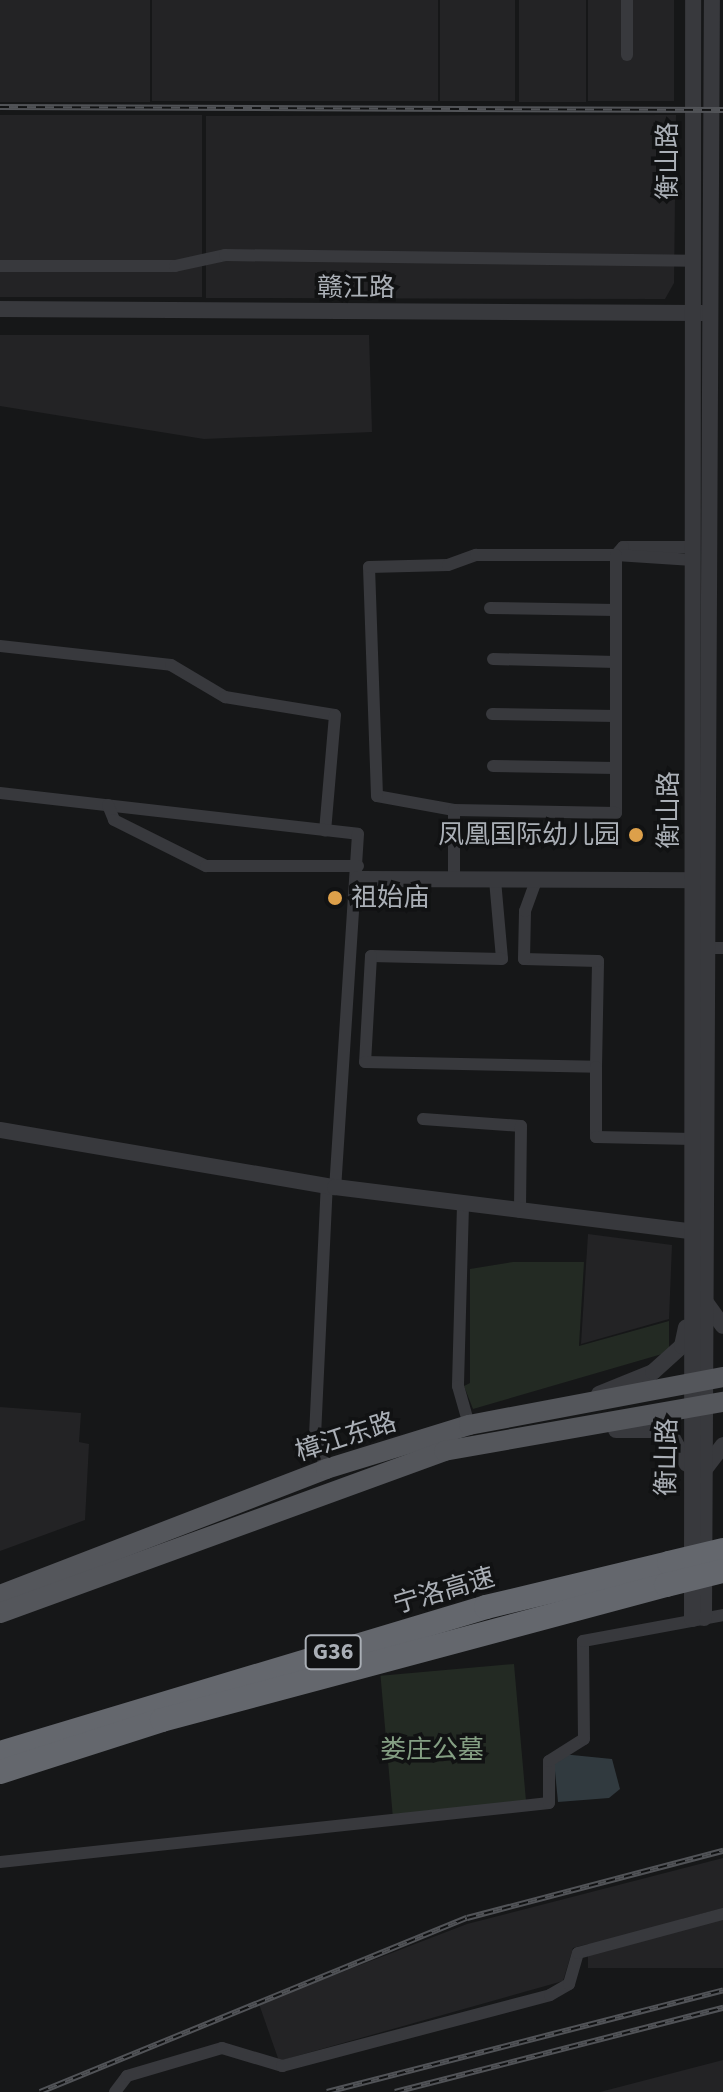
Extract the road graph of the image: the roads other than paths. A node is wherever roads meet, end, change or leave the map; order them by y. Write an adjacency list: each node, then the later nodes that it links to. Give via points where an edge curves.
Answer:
1 (627, 0): 4 (street)
2 (693, 0): 5 (street, 衡山路)
3 (712, 0): 6 (street, 衡山路)
4 (627, 55)
5 (693, 87): 6 (street); 7 (street, 衡山路)
6 (718, 87): 11 (street, 衡山路)
7 (692, 261): 8 (street, via 225,255 175,266); 10 (street, 衡山路)
8 (0, 266)
9 (0, 309): 10 (street, 赣江路)
10 (691, 313): 11 (street, 赣江路); 12 (street, 衡山路)
11 (717, 314): 13 (street, 衡山路)
12 (692, 470): 13 (street); 14 (street, 衡山路)
13 (718, 470): 20 (street, 衡山路)
14 (693, 554): 15 (street, via 623,547); 18 (street, 衡山路)
15 (616, 555): 17 (street); 29 (street, via 476,555 448,565 369,567 377,796)
16 (490, 608): 17 (street)
17 (616, 610): 22 (street)
18 (693, 645): 20 (street); 35 (street, 衡山路)
19 (0, 646): 30 (street, via 171,665 225,697 335,715)
20 (718, 646): 36 (street, 衡山路)
21 (493, 659): 22 (street)
22 (616, 662): 24 (street)
23 (492, 714): 24 (street)
24 (616, 716): 26 (street)
25 (493, 766): 26 (street)
26 (616, 768): 29 (street, via 616,813)
27 (0, 793): 28 (street)
28 (108, 805): 30 (street); 31 (street, via 114,820 206,866)
29 (454, 810): 32 (street)
30 (325, 831): 31 (street, via 358,834)
31 (358, 873): 32 (street); 44 (street)
32 (454, 879): 33 (street)
33 (495, 880): 34 (street); 38 (street)
34 (536, 880): 35 (street); 39 (street, via 525,911)
35 (694, 880): 36 (street); 43 (street, 衡山路)
36 (713, 880): 37 (street, 衡山路)
37 (718, 948): 47 (street, 衡山路)
38 (502, 959): 39 (street); 40 (street, via 371,956 365,1062)
39 (524, 959): 40 (street, via 598,961)
40 (596, 1067): 43 (street, via 596,1137)
41 (423, 1119): 46 (street, via 521,1126)
42 (0, 1130): 44 (street)
43 (693, 1139): 47 (street, 衡山路)
44 (331, 1186): 45 (street); 56 (street, via 315,1436)
45 (463, 1205): 46 (street); 53 (street, via 458,1386)
46 (520, 1212): 47 (street)
47 (700, 1233): 48 (street, 衡山路)
48 (699, 1303): 49 (street); 50 (street, 衡山路); 51 (street, via 674,1356 653,1372)
49 (723, 1326)
50 (707, 1380): 51 (main road, 樟江东路); 52 (street, 衡山路)
51 (579, 1402): 53 (main road, 樟江东路)
52 (706, 1404): 54 (main road, 樟江东路); 57 (street, 衡山路)
53 (469, 1425): 56 (main road, 樟江东路)
54 (542, 1430): 57 (street, via 657,1425 679,1443); 62 (main road, 樟江东路, via 444,1451 330,1489)
55 (723, 1445): 57 (street)
56 (326, 1469): 61 (main road, 樟江东路)
57 (696, 1473): 64 (street, 衡山路)
58 (723, 1550): 60 (highway, 宁洛高速 / G36, bridge)
59 (723, 1571): 60 (highway, 宁洛高速 / G36, bridge)
60 (668, 1574): 65 (highway, 宁洛高速 / G36, via 486,1607); 66 (highway, 宁洛高速 / G36)
61 (0, 1595)
62 (0, 1613)
63 (723, 1615): 64 (street)
64 (698, 1618): 67 (street, via 583,1641 584,1739 549,1761 549,1803)
65 (0, 1753)
66 (0, 1772)
67 (0, 1862)
68 (723, 1914): 69 (street, via 578,1953 569,1984 550,1995 282,2066 222,2048 127,2076)
69 (115, 2092)

